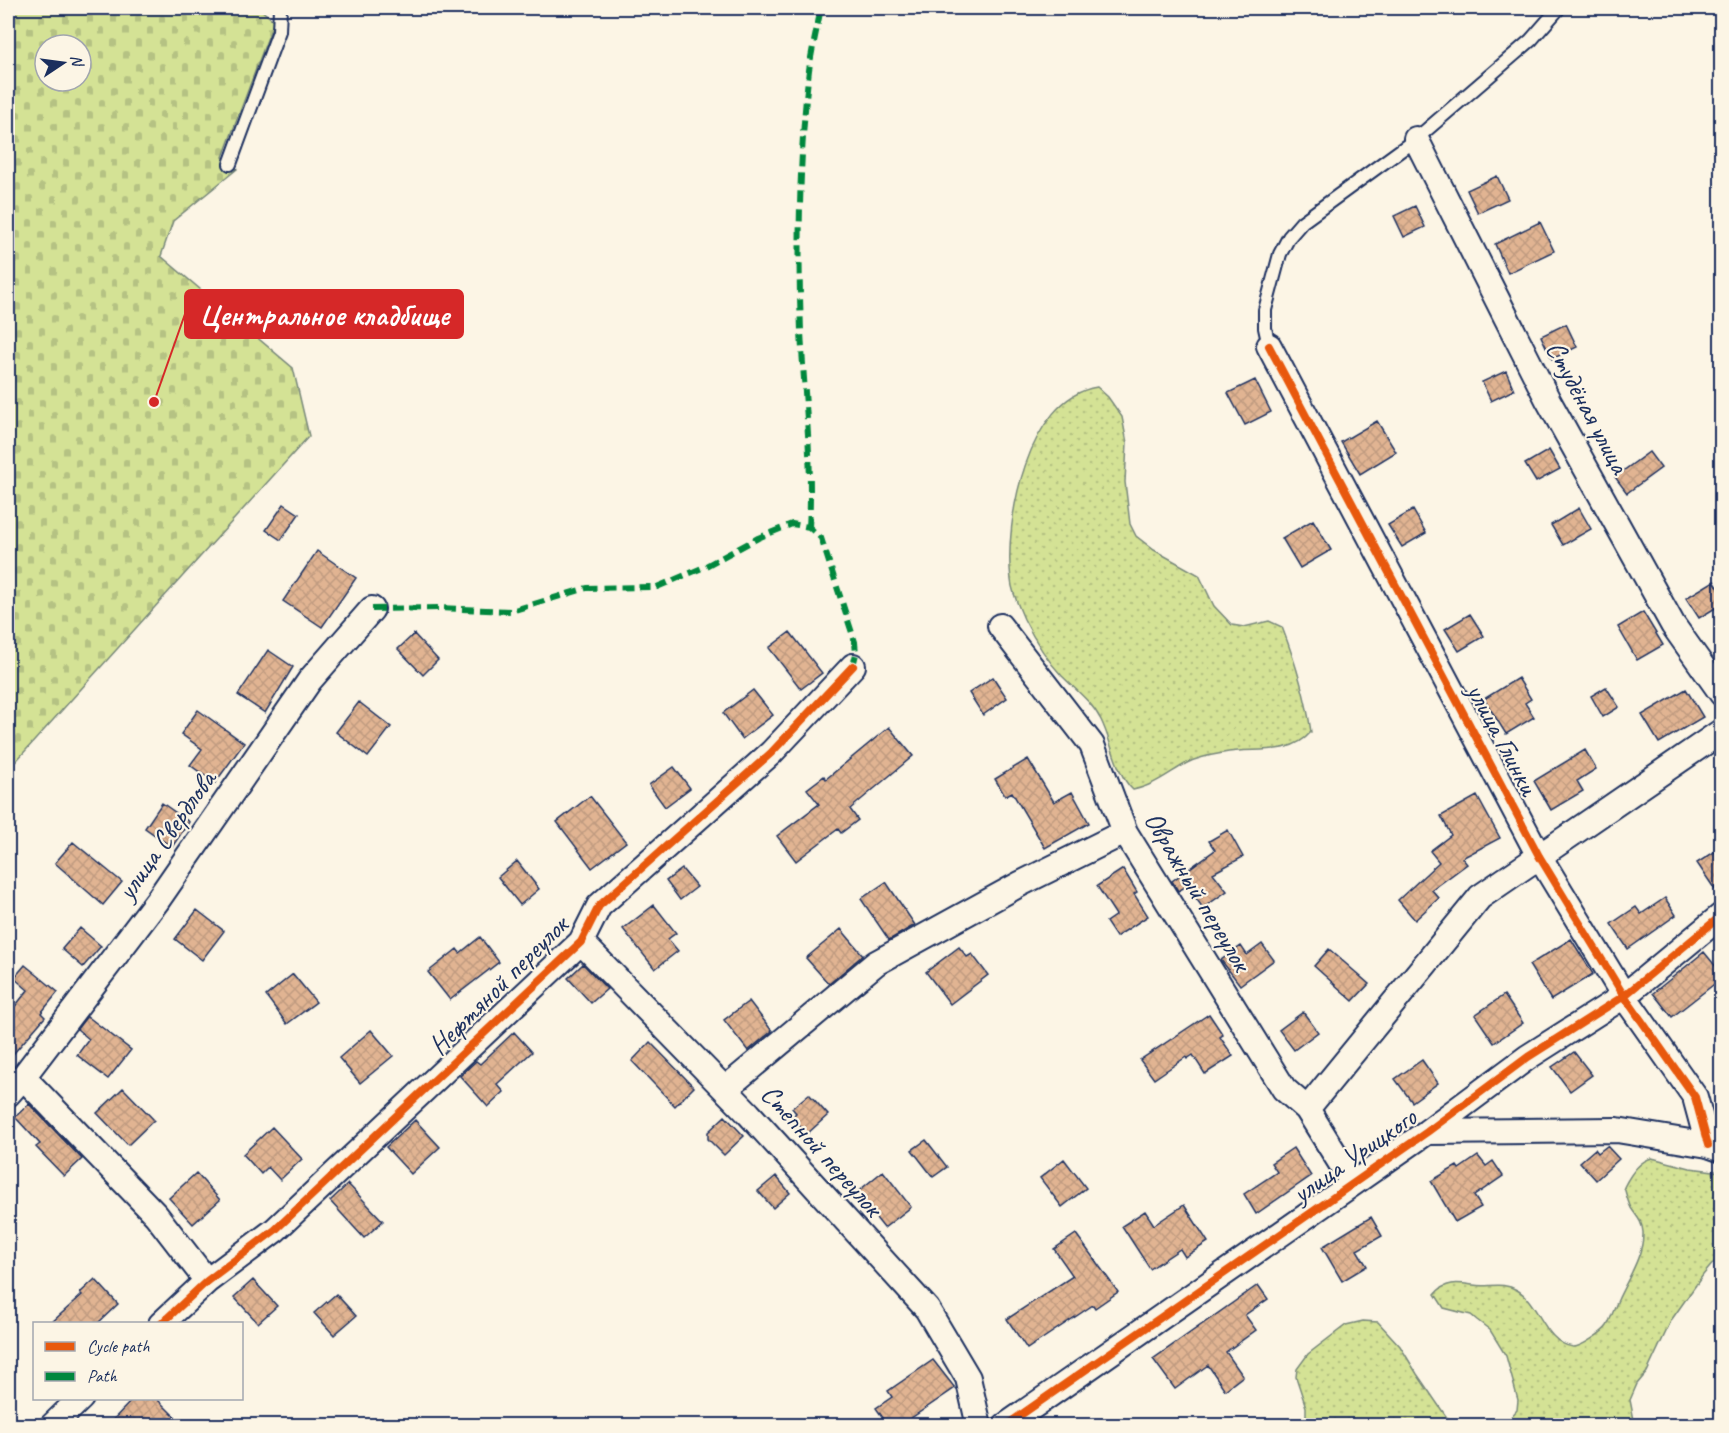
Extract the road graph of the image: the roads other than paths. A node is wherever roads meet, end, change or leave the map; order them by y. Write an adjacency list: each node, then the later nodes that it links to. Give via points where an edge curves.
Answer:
1 (280, 8): 4 (lane, via 279,31)
2 (1559, 8): 3 (lane, via 1532,40)
3 (1416, 140): 5 (lane, via 1302,222 1289,237 1265,310); 9 (street, Студёная улица, via 1554,410 1673,625)
4 (230, 164)
5 (1269, 346): 12 (street, улица Глинки)
6 (372, 609): 16 (street, улица Свердлова, via 310,680 157,901)
7 (1000, 626): 11 (street, Овражный переулок, via 1092,744)
8 (853, 666): 14 (street, Нефтяной переулок, via 771,753 599,906)
9 (1722, 694)
10 (1722, 731): 12 (street)
11 (1125, 832): 17 (street, via 876,963); 18 (street, Овражный переулок, via 1284,1089)
12 (1539, 856): 15 (street, улица Глинки); 18 (street, via 1480,897)
13 (1722, 915): 15 (street, улица Урицкого)
14 (581, 942): 17 (street, Степной переулок); 22 (street, Нефтяной переулок, via 275,1230)
15 (1624, 996): 19 (street, улица Урицкого, via 1528,1057); 20 (street, улица Глинки, via 1695,1096)
16 (15, 1085): 22 (street, via 156,1215)
17 (725, 1089): 26 (street, Степной переулок, via 927,1309 968,1378)
18 (1307, 1109): 21 (street, Овражный переулок)
19 (1427, 1132): 20 (street, via 1617,1130); 21 (street, улица Урицкого)
20 (1715, 1147)
21 (1353, 1183): 27 (street, улица Урицкого)
22 (207, 1281): 23 (street, Нефтяной переулок)
23 (162, 1322)
24 (79, 1400): 25 (street)
25 (52, 1425)
26 (980, 1425)
27 (1005, 1425)

